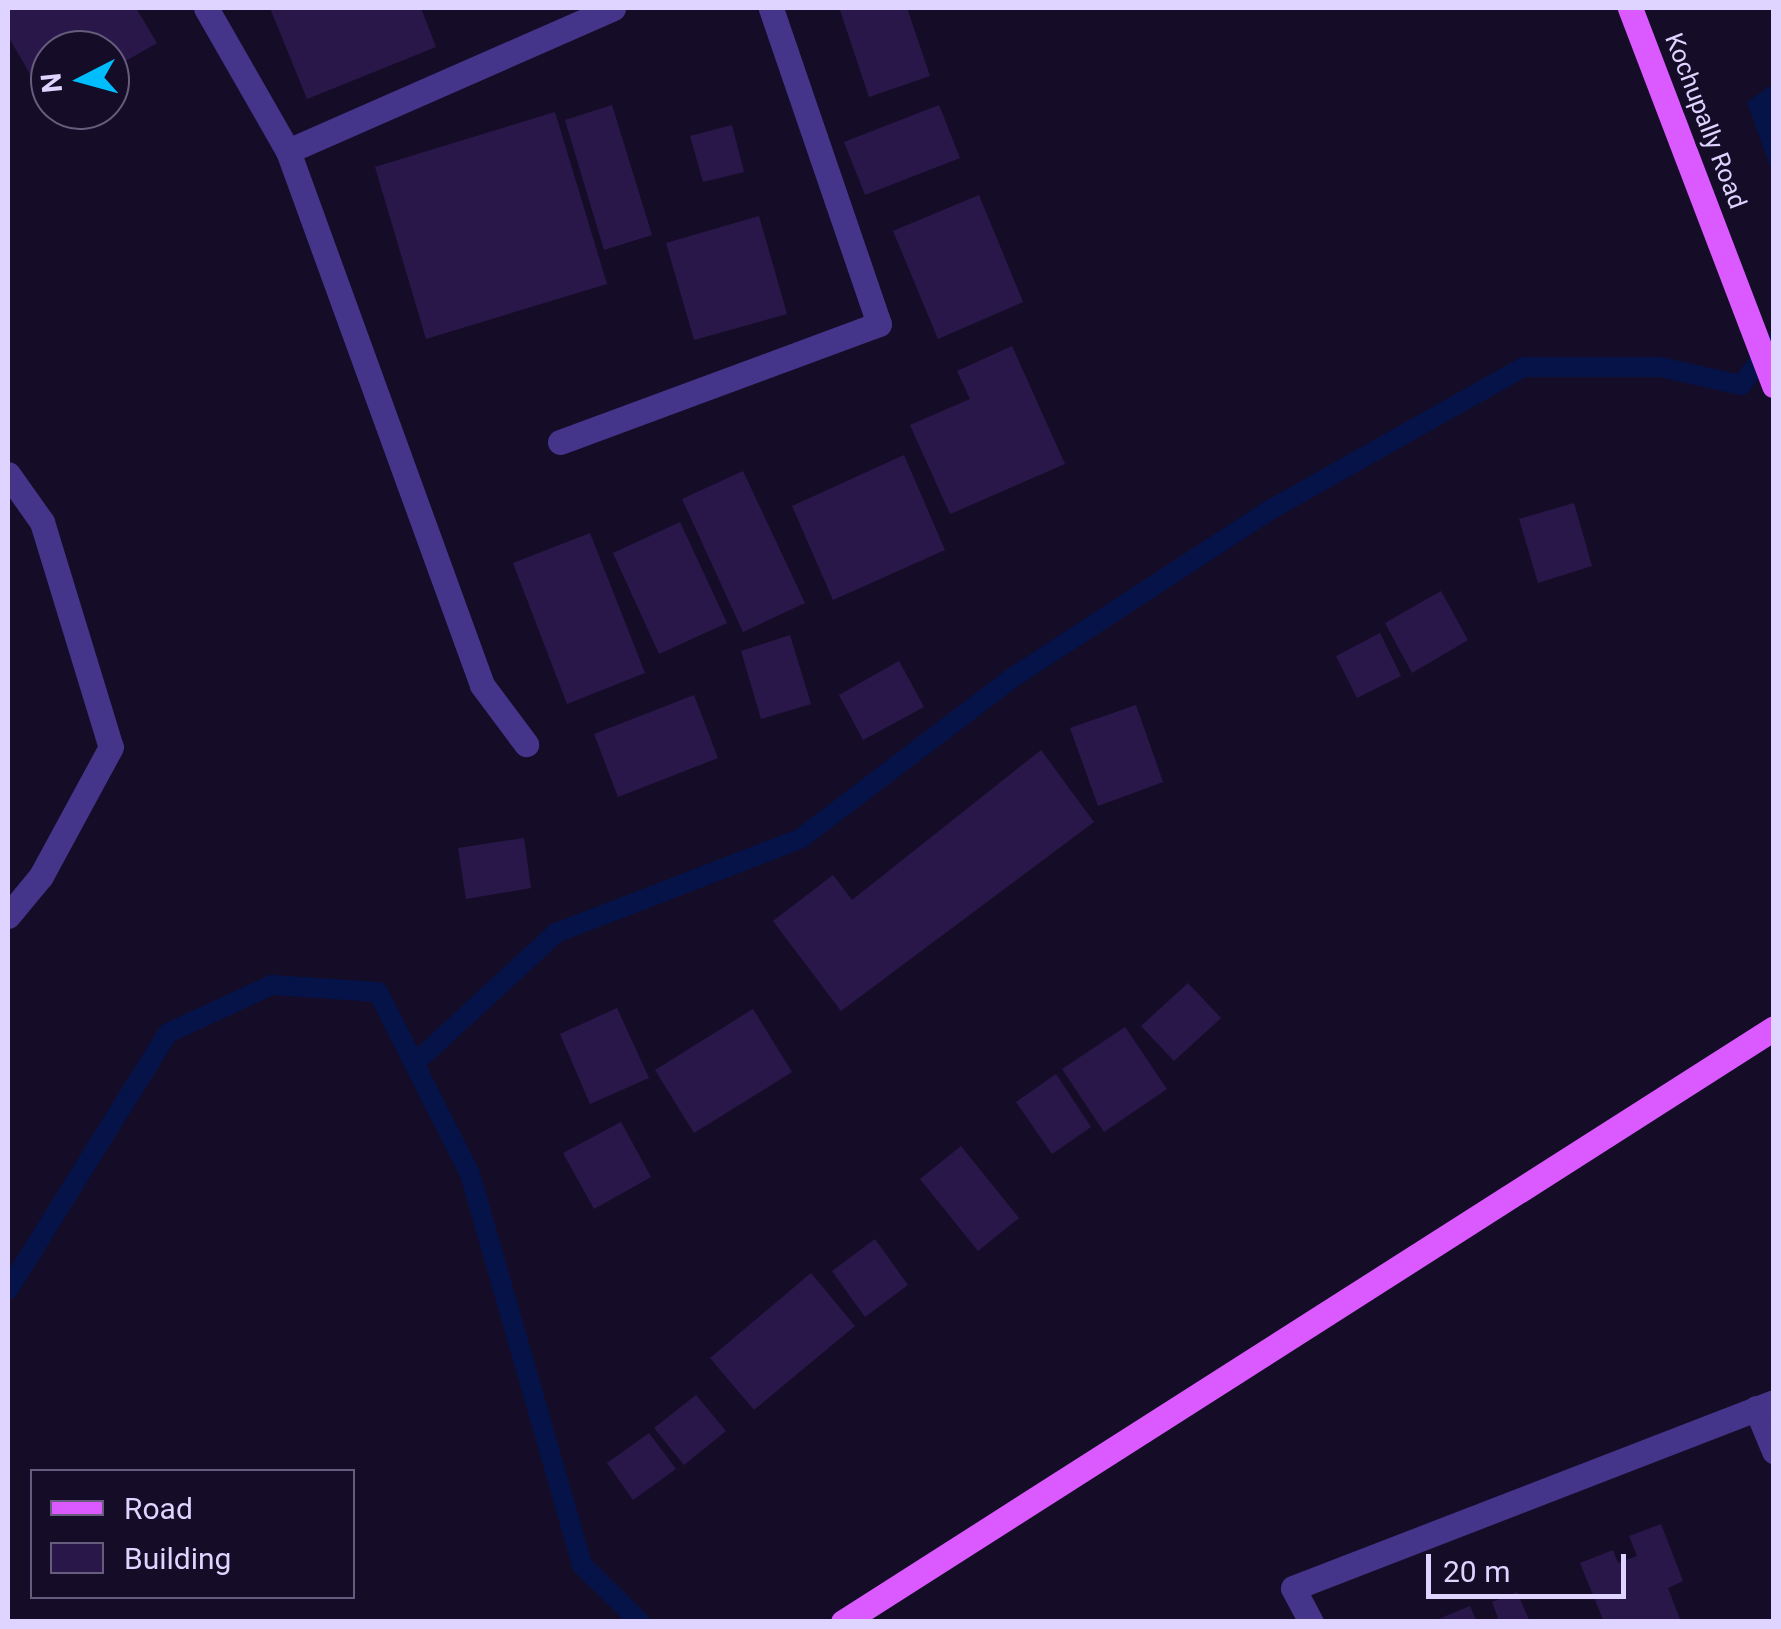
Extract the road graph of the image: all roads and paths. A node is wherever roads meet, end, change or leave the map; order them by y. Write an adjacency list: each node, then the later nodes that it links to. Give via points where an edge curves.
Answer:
1 (206, 8): 5 (street)
2 (613, 8): 5 (street)
3 (771, 8): 7 (street, via 879,324)
4 (1630, 8): 6 (main road, Kochupally Road)
5 (288, 151): 9 (street, via 482,685)
6 (1774, 386)
7 (560, 442)
8 (8, 474): 10 (street, via 42,522 111,747 41,876)
9 (526, 744)
10 (8, 916)
11 (1774, 1028): 14 (main road)
12 (1765, 1405): 13 (street); 15 (street, via 1293,1588)
13 (1774, 1452)
14 (844, 1622)
15 (1311, 1622)

